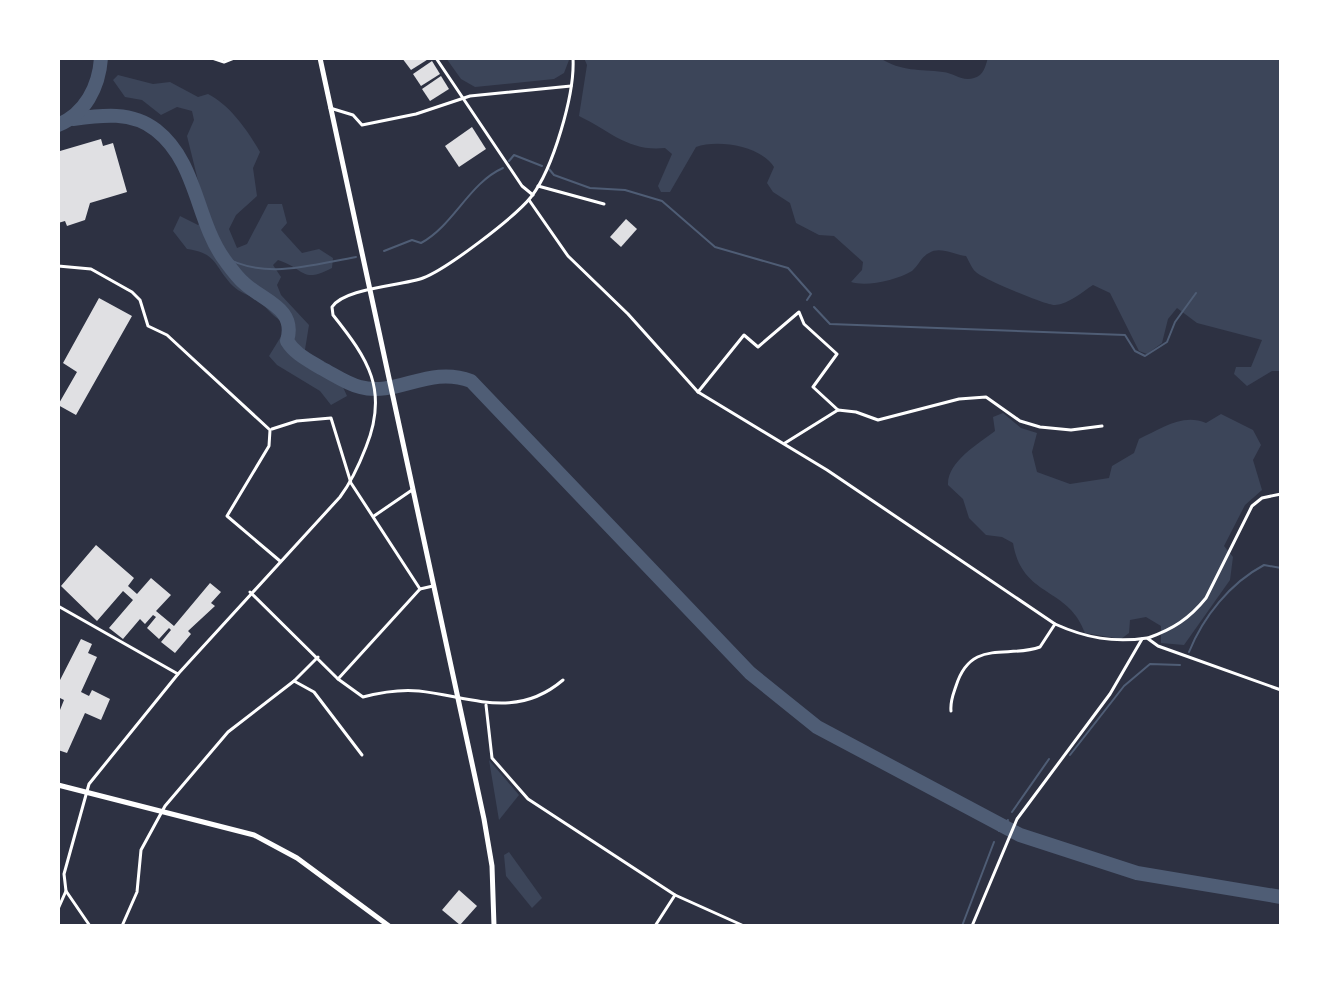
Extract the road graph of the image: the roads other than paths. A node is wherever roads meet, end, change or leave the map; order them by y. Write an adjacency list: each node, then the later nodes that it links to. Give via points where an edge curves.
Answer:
1 (212, 58): 2 (street)
2 (234, 58)
3 (320, 58): 8 (highway)
4 (436, 58): 7 (street)
5 (573, 58): 6 (street)
6 (571, 86): 7 (street); 9 (street)
7 (464, 97): 8 (street, via 362,125 353,115); 10 (street)
8 (329, 108): 14 (highway)
9 (538, 186): 10 (street); 12 (street)
10 (533, 195): 11 (street)
11 (529, 200): 14 (street, via 435,273); 15 (street, via 568,256)
12 (604, 204)
13 (58, 266): 18 (street, via 91,269 136,295 148,326 167,335)
14 (369, 291): 20 (street, via 345,296 332,307 372,375 376,397 376,420); 21 (highway)
15 (698, 392): 16 (street, via 744,335 758,347 799,312 804,324 837,354 813,387); 19 (street)
16 (838, 410): 17 (street, via 878,420 986,397 1020,421 1040,427); 19 (street)
17 (1102, 426)
18 (270, 430): 20 (street, via 331,418); 24 (street, via 269,446 227,516)
19 (784, 444): 29 (street)
20 (351, 483): 23 (street); 24 (street)
21 (412, 490): 23 (street); 25 (highway)
22 (1281, 494): 30 (street, via 1252,506 1195,611 1171,630)
23 (374, 516): 26 (street)
24 (280, 561): 27 (street)
25 (433, 586): 26 (street); 37 (highway)
26 (420, 589): 33 (street)
27 (250, 592): 31 (street); 32 (street)
28 (58, 606): 32 (street)
29 (1055, 624): 30 (street, via 1090,637); 39 (street, via 1040,647 1004,649 974,659 957,680)
30 (1145, 639): 36 (street); 53 (street, via 1015,822)
31 (318, 657): 33 (street); 35 (street)
32 (178, 674): 42 (street)
33 (338, 679): 37 (street, via 363,697 391,690)
34 (563, 680): 38 (street, via 528,700)
35 (294, 681): 40 (street, via 314,692); 43 (street, via 228,732)
36 (1281, 690)
37 (458, 700): 38 (street); 50 (highway, via 492,866)
38 (486, 705): 45 (street, via 492,758 528,799)
39 (951, 711)
40 (362, 755)
41 (58, 785): 42 (highway)
42 (86, 792): 43 (highway); 44 (street, via 64,874)
43 (161, 812): 48 (street, via 141,850 137,892); 49 (highway, via 239,830 276,845)
44 (66, 891): 46 (street); 47 (street)
45 (675, 895): 51 (street); 52 (street)
46 (58, 909)
47 (90, 926)
48 (122, 926)
49 (389, 926)
50 (494, 926)
51 (655, 926)
52 (744, 926)
53 (972, 926)

